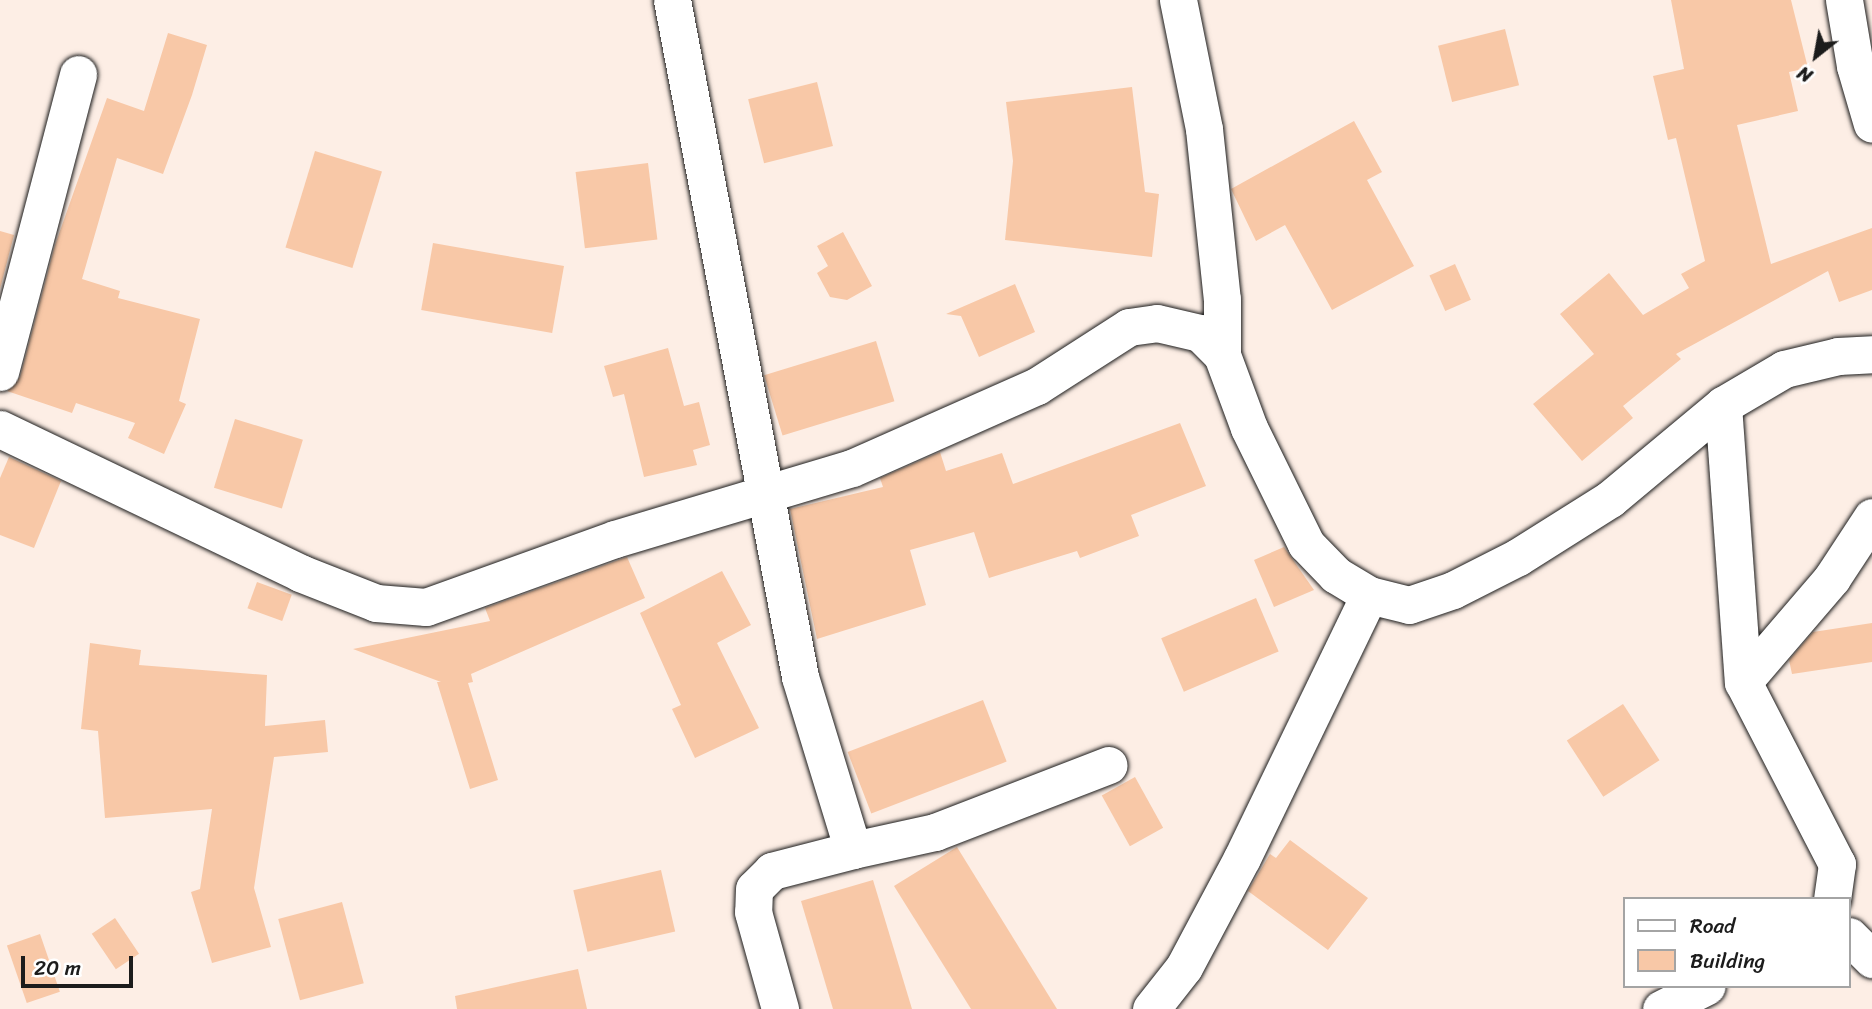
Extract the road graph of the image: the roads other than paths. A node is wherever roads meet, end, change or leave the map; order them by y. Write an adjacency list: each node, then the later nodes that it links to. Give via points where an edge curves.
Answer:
1 (672, 0): 11 (street)
2 (1178, 0): 7 (street, via 1204,129 1222,299)
3 (1855, 23): 5 (street)
4 (78, 74): 8 (street)
5 (1872, 124)
6 (1872, 354): 9 (street, via 1784,369)
7 (1222, 355): 11 (street, via 1200,333 1182,326 1129,327 1037,386 852,468); 13 (street, via 1249,428 1306,544 1336,575)
8 (0, 372)
9 (1723, 405): 13 (street, via 1610,499 1518,557 1409,606); 14 (street)
10 (0, 429): 11 (street, via 300,573 376,603 405,608 426,607 615,539)
11 (768, 492): 16 (street, via 800,677)
12 (1872, 517): 14 (street, via 1832,578)
13 (1369, 595): 22 (street, via 1242,858 1184,967)
14 (1743, 682): 17 (street, via 1837,864)
15 (1109, 765): 16 (street, via 935,832)
16 (853, 850): 21 (street, via 772,871 754,889 753,912)
17 (1832, 897)
18 (1851, 938): 19 (street)
19 (1872, 959)
20 (1703, 988): 23 (street)
21 (780, 1009)
22 (1151, 1009)
23 (1661, 1009)

